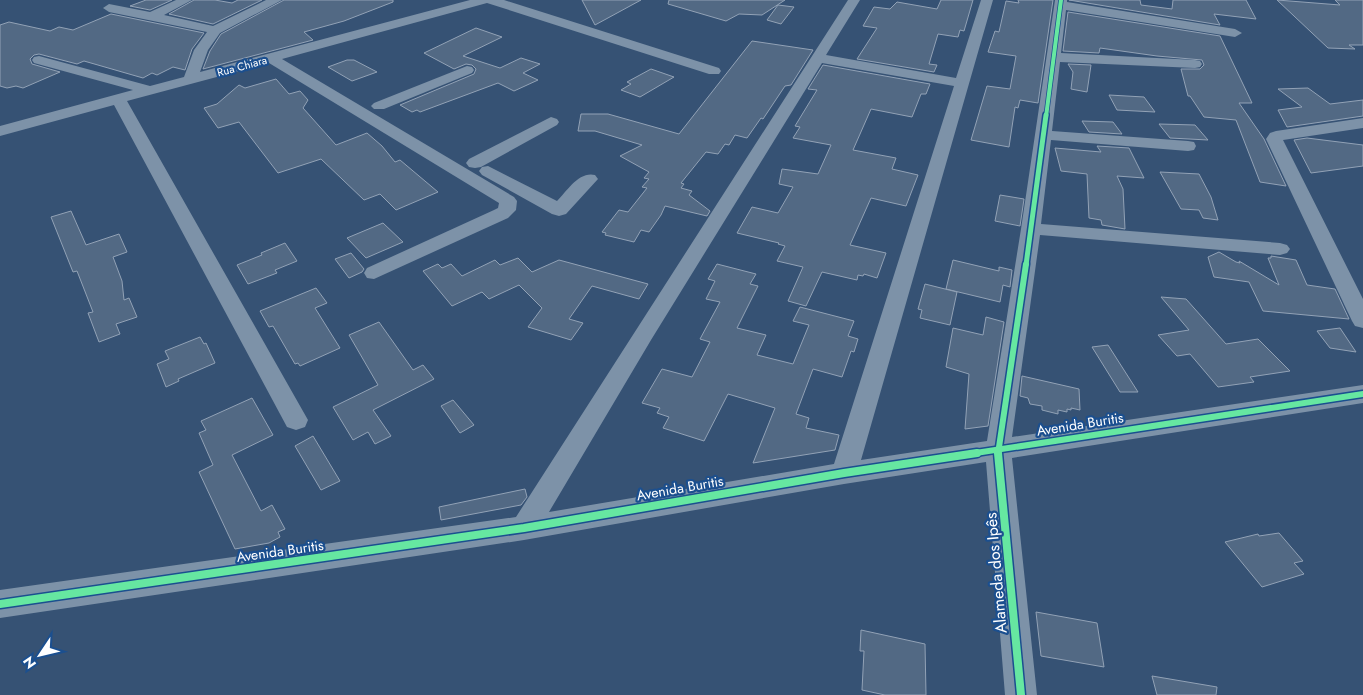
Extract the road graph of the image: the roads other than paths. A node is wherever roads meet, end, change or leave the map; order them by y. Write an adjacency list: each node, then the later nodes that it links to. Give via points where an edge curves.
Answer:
1 (186, 0): 9 (street)
2 (276, 0): 10 (street)
3 (484, 0): 12 (street, Rua Chiara)
4 (490, 0): 19 (street)
5 (854, 0): 15 (street)
6 (987, 0): 21 (street)
7 (1060, 2): 11 (street); 13 (street, Alameda dos Ipês)
8 (109, 8): 9 (street)
9 (151, 16): 10 (street)
10 (215, 30): 20 (street, via 201,50)
11 (1234, 33)
12 (289, 53): 14 (street, Rua Chiara); 24 (street)
13 (1053, 57): 17 (street); 28 (street, Alameda dos Ipês)
14 (271, 58): 20 (street, Rua Chiara); 34 (street, via 508,201 507,210 501,214)
15 (818, 58): 21 (street); 40 (street)
16 (39, 60): 22 (street)
17 (1194, 64)
18 (468, 70): 24 (street)
19 (714, 71)
20 (190, 80): 22 (street, Rua Chiara)
21 (962, 83): 39 (street)
22 (152, 90): 23 (street, Rua Chiara)
23 (118, 99): 27 (street, Rua Chiara); 37 (street)
24 (378, 106): 30 (street)
25 (551, 122): 30 (street)
26 (1363, 123): 35 (street, via 1276,136 1274,139)
27 (0, 131)
28 (1043, 135): 29 (street); 32 (street, Alameda dos Ipês)
29 (1188, 146)
30 (475, 163): 31 (street, via 559,210)
31 (589, 179)
32 (1031, 229): 33 (street); 38 (street, Alameda dos Ipês)
33 (1280, 249)
34 (374, 273)
35 (1363, 320)
36 (1363, 394): 38 (street, Avenida Buritis)
37 (296, 420)
38 (998, 449): 39 (street, Avenida Buritis); 42 (street, Alameda dos Ipês)
39 (844, 473): 40 (street, Avenida Buritis)
40 (524, 528): 41 (street, Avenida Buritis)
41 (0, 604)
42 (1021, 695)

